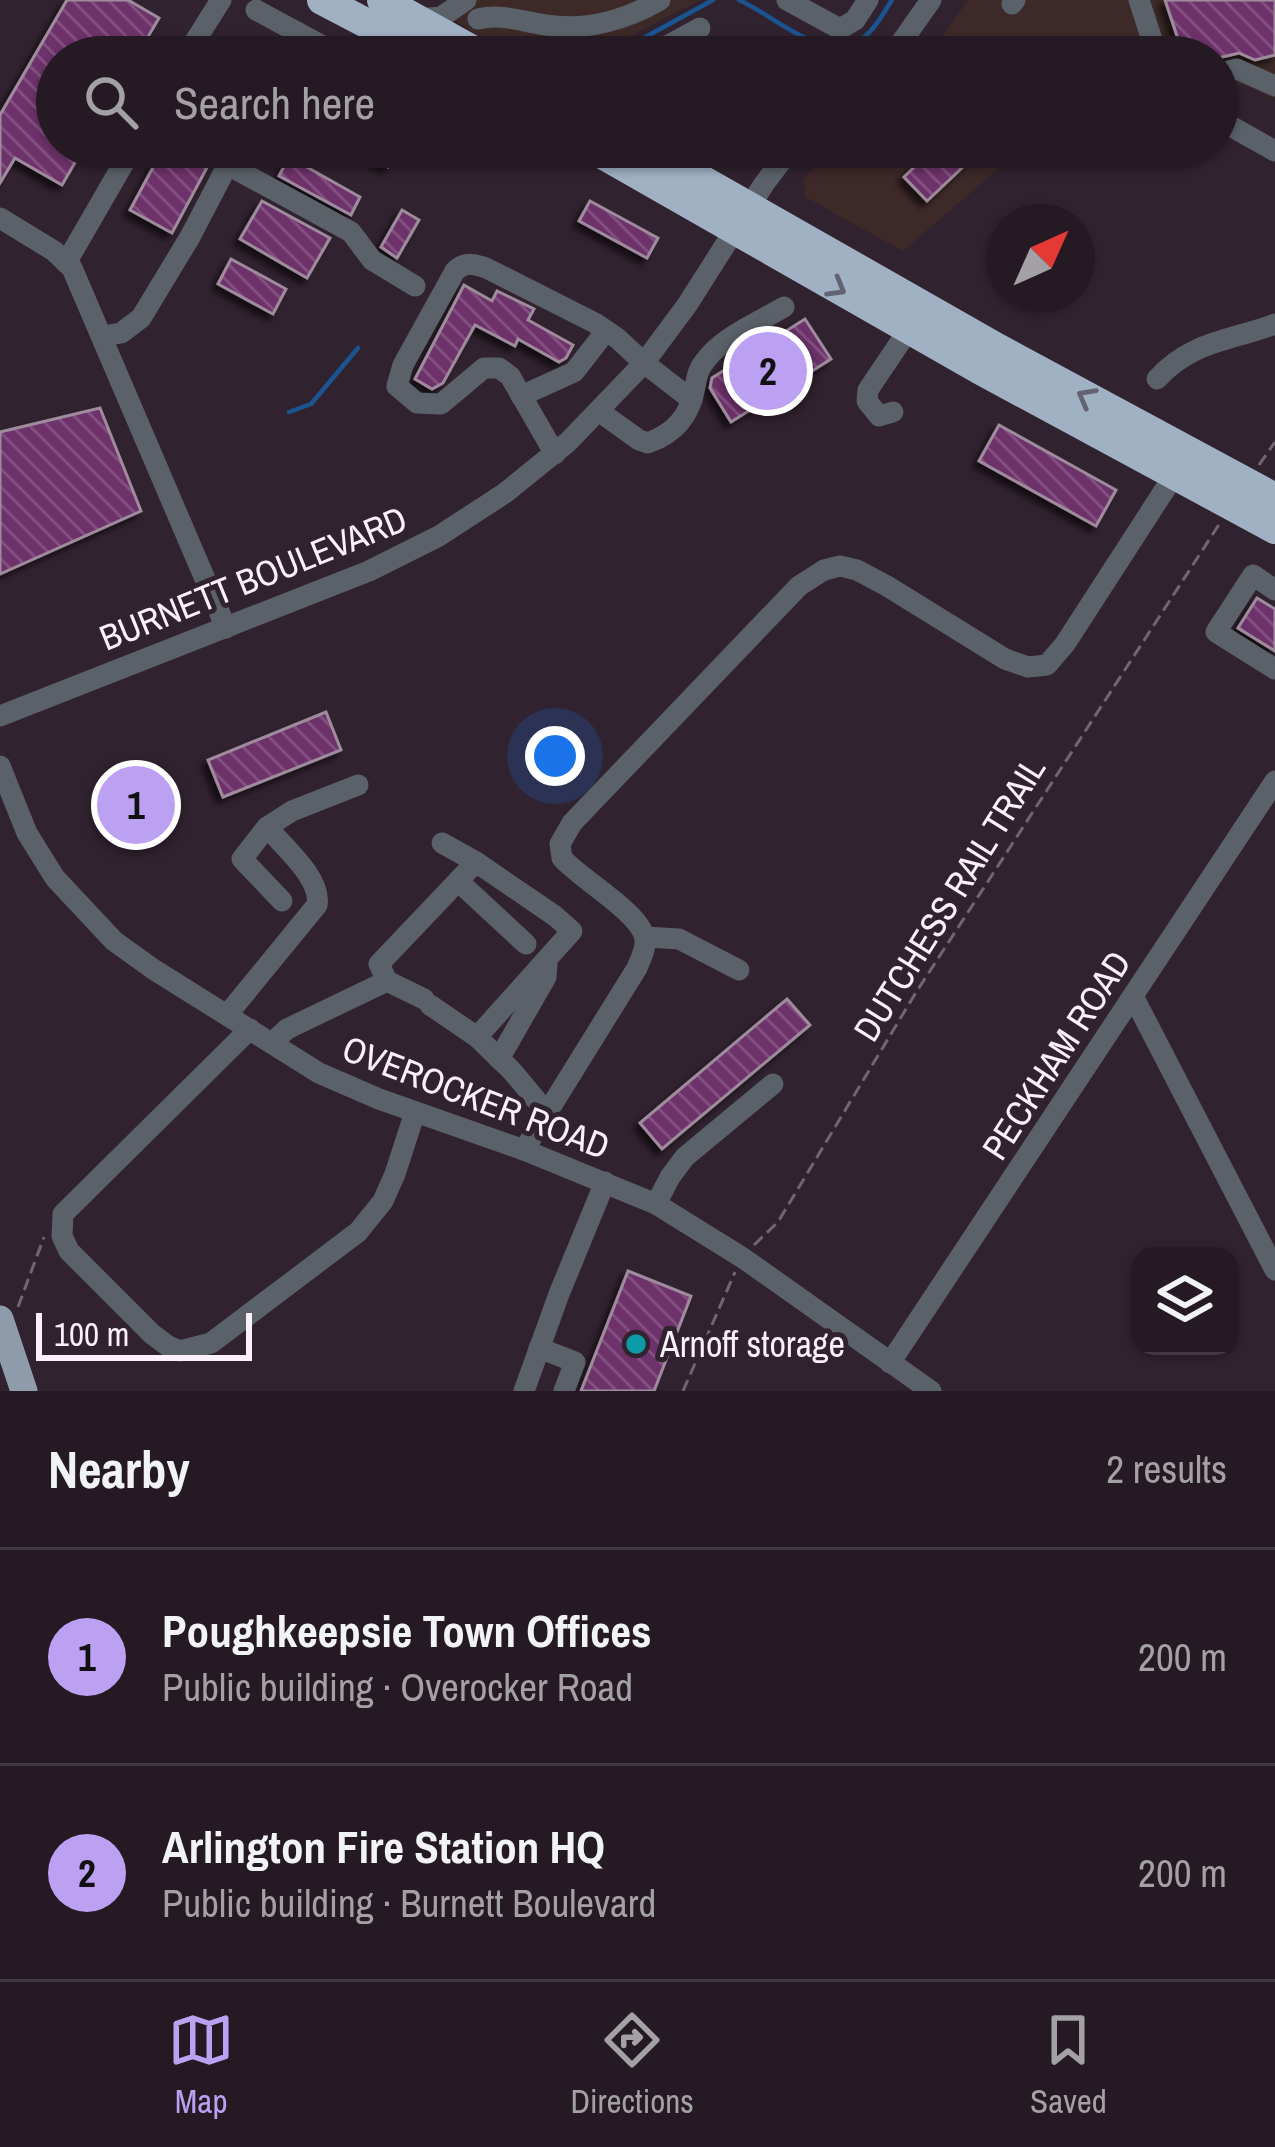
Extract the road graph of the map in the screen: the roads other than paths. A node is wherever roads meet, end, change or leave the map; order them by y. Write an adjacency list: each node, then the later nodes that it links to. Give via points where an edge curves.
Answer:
1 (220, 0): 15 (street)
2 (322, 0): 12 (highway)
3 (382, 0): 12 (highway)
4 (494, 0): 13 (street)
5 (660, 0): 13 (street, via 601,25 555,27 506,16)
6 (787, 0): 7 (street, via 840,29)
7 (868, 0)
8 (932, 0): 20 (street)
9 (1139, 0): 21 (street)
10 (256, 10): 14 (street)
11 (700, 28): 19 (street)
12 (407, 29): 13 (highway); 18 (highway)
13 (473, 30)
14 (296, 32): 16 (street); 17 (street)
15 (198, 36)
16 (294, 36)
17 (304, 36)
18 (413, 36)
19 (685, 36)
20 (906, 36)
21 (1151, 36)
22 (1239, 70): 23 (street)
23 (1275, 86)
24 (1239, 131): 25 (street)
25 (1275, 151)
26 (121, 168): 34 (street)
27 (226, 168): 40 (street, via 141,318)
28 (251, 168): 35 (street, via 351,232 372,260)
29 (635, 168): 33 (highway)
30 (693, 168): 33 (highway)
31 (778, 168): 33 (street, BURNETT BOULEVARD)
32 (0, 218): 34 (street)
33 (743, 218): 38 (highway, one-way to 38); 41 (street, BURNETT BOULEVARD); 48 (highway, one-way to 33, via 998,348)
34 (66, 263): 40 (street)
35 (415, 286)
36 (784, 307): 44 (street, via 709,355)
37 (1275, 324): 42 (street, via 1190,351)
38 (909, 329): 46 (street, via 868,390 879,416); 48 (highway)
39 (606, 331): 41 (street); 43 (street, via 574,372); 43 (street, via 486,268 458,267 397,386 417,403 441,404 494,366)
40 (103, 336): 52 (street)
41 (644, 363): 44 (street); 45 (street, BURNETT BOULEVARD)
42 (1157, 380)
43 (521, 395): 47 (street)
44 (692, 400): 45 (street, via 676,428 648,443)
45 (600, 412): 47 (street, BURNETT BOULEVARD)
46 (892, 412)
47 (555, 454): 52 (street, BURNETT BOULEVARD, via 417,548)
48 (1192, 470): 49 (highway); 50 (highway); 63 (street, via 1047,665 1005,659 857,570 824,570 800,586 560,844 567,865)
49 (1275, 498)
50 (1275, 529)
51 (1275, 590): 53 (street, via 1253,575 1216,632)
52 (226, 628): 54 (street, BURNETT BOULEVARD)
53 (1275, 669)
54 (0, 716)
55 (0, 766): 69 (street, OVEROCKER ROAD, via 27,833 72,898 114,941)
56 (1275, 781): 68 (street, PECKHAM ROAD)
57 (358, 785): 58 (street)
58 (267, 827): 62 (street, via 242,859); 69 (street, via 319,896)
59 (442, 843): 60 (street)
60 (476, 862): 61 (street); 65 (street, via 572,931)
61 (458, 881): 64 (street); 67 (street, via 379,964)
62 (282, 901)
63 (646, 937): 66 (street, via 679,938); 76 (street, via 637,968)
64 (526, 944)
65 (547, 958): 71 (street); 73 (street, via 546,977)
66 (739, 970)
67 (386, 981): 71 (street); 72 (street)
68 (1134, 998): 80 (street); 83 (street, PECKHAM ROAD)
69 (227, 1015): 70 (street, OVEROCKER ROAD)
70 (250, 1029): 72 (street, OVEROCKER ROAD); 75 (street, via 63,1225 69,1251 168,1346 211,1343 358,1232 383,1201)
71 (477, 1037): 73 (street)
72 (272, 1043): 75 (street, OVEROCKER ROAD, via 319,1073)
73 (499, 1059): 76 (street)
74 (773, 1084): 79 (street, via 685,1157)
75 (416, 1112): 77 (street, OVEROCKER ROAD)
76 (547, 1113): 77 (street)
77 (524, 1150): 78 (street, OVEROCKER ROAD)
78 (604, 1182): 79 (street, OVEROCKER ROAD); 82 (street)
79 (656, 1204): 83 (street, OVEROCKER ROAD)
80 (1275, 1270)
81 (8, 1317): 84 (main road)
82 (539, 1348): 85 (street); 86 (street, via 575,1362)
83 (890, 1363): 87 (street, OVEROCKER ROAD)
84 (23, 1391)
85 (524, 1391)
86 (564, 1391)
87 (931, 1391)

